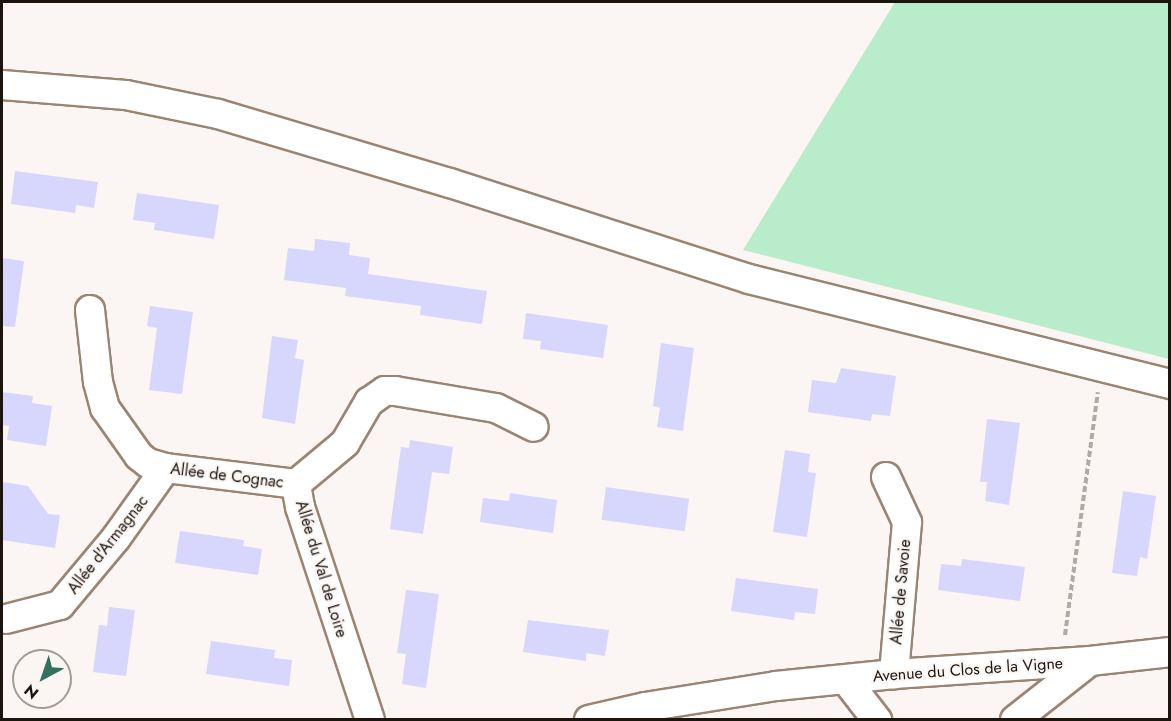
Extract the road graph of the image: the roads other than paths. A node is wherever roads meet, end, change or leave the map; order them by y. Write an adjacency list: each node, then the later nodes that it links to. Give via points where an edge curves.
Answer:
1 (2, 85): 3 (street, via 126,95 218,114 750,279)
2 (90, 310): 5 (street, Allée de Cognac, via 105,408 139,456)
3 (1170, 384)
4 (534, 428): 7 (street, Allée du Val de Loire, via 496,408 385,391 369,402 345,443)
5 (166, 468): 7 (street, Allée de Cognac); 8 (street, Allée d'Armagnac, via 116,538 60,605)
6 (886, 477): 11 (street, Allée de Savoie, via 907,522)
7 (297, 484): 13 (street, Allée du Val de Loire, via 300,507)
8 (6, 619)
9 (1170, 652): 10 (street, Avenue du Clos de la Vigne)
10 (1090, 661): 11 (street, Avenue du Clos de la Vigne); 16 (street, Avenue du Clos de la Vigne)
11 (894, 674): 12 (street, Avenue du Clos de la Vigne)
12 (846, 680): 14 (street, Avenue du Clos de la Vigne, via 731,692); 15 (street, Avenue du Clos de la Vigne)
13 (369, 720)
14 (589, 720)
15 (877, 720)
16 (1015, 720)

